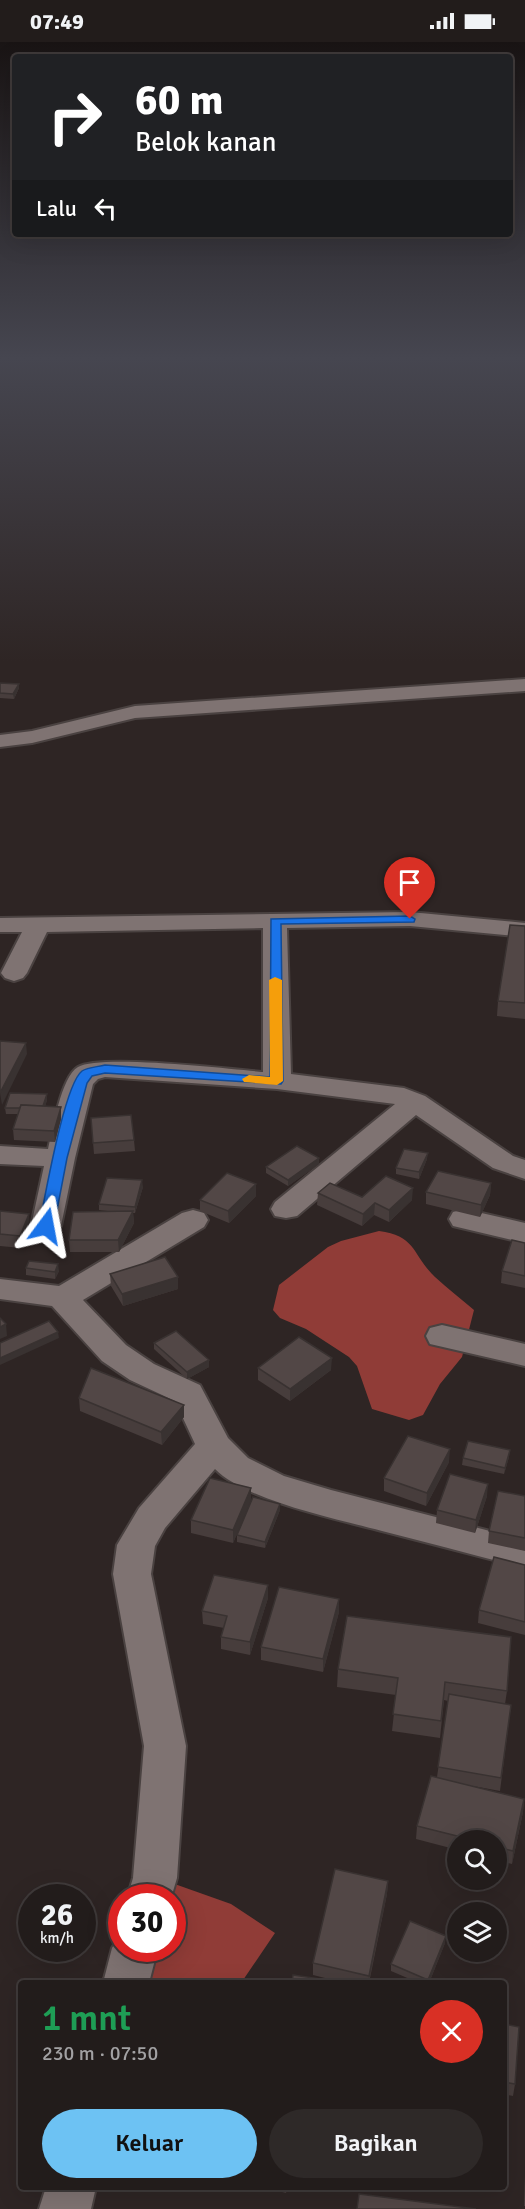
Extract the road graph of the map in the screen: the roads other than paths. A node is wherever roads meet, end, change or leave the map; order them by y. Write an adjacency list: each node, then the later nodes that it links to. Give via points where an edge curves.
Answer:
1 (525, 685): 2 (street, via 135,712)
2 (0, 741)
3 (275, 921): 4 (street); 6 (street, via 410,919); 8 (street)
4 (38, 924): 5 (street); 7 (street)
5 (0, 925)
6 (525, 930)
7 (14, 973)
8 (277, 1081): 9 (street, via 394,1094); 11 (street, via 105,1069 88,1073 80,1082)
9 (415, 1102): 12 (street, via 503,1162); 13 (street)
10 (0, 1155): 11 (street)
11 (60, 1158): 16 (street)
12 (525, 1170)
13 (286, 1209)
14 (464, 1219): 17 (street)
15 (193, 1220): 19 (street)
16 (46, 1226)
17 (525, 1233)
18 (0, 1290): 19 (street)
19 (63, 1298): 22 (street, via 114,1353 142,1372 188,1393)
20 (442, 1336): 21 (street)
21 (525, 1355)
22 (214, 1446): 23 (street, via 235,1467 271,1485); 24 (street, via 152,1518 136,1545 132,1574 165,1746)
23 (525, 1554)
24 (153, 1884)
25 (131, 1962): 26 (street)
26 (127, 1980)
27 (70, 2190): 28 (street)
28 (65, 2209)

